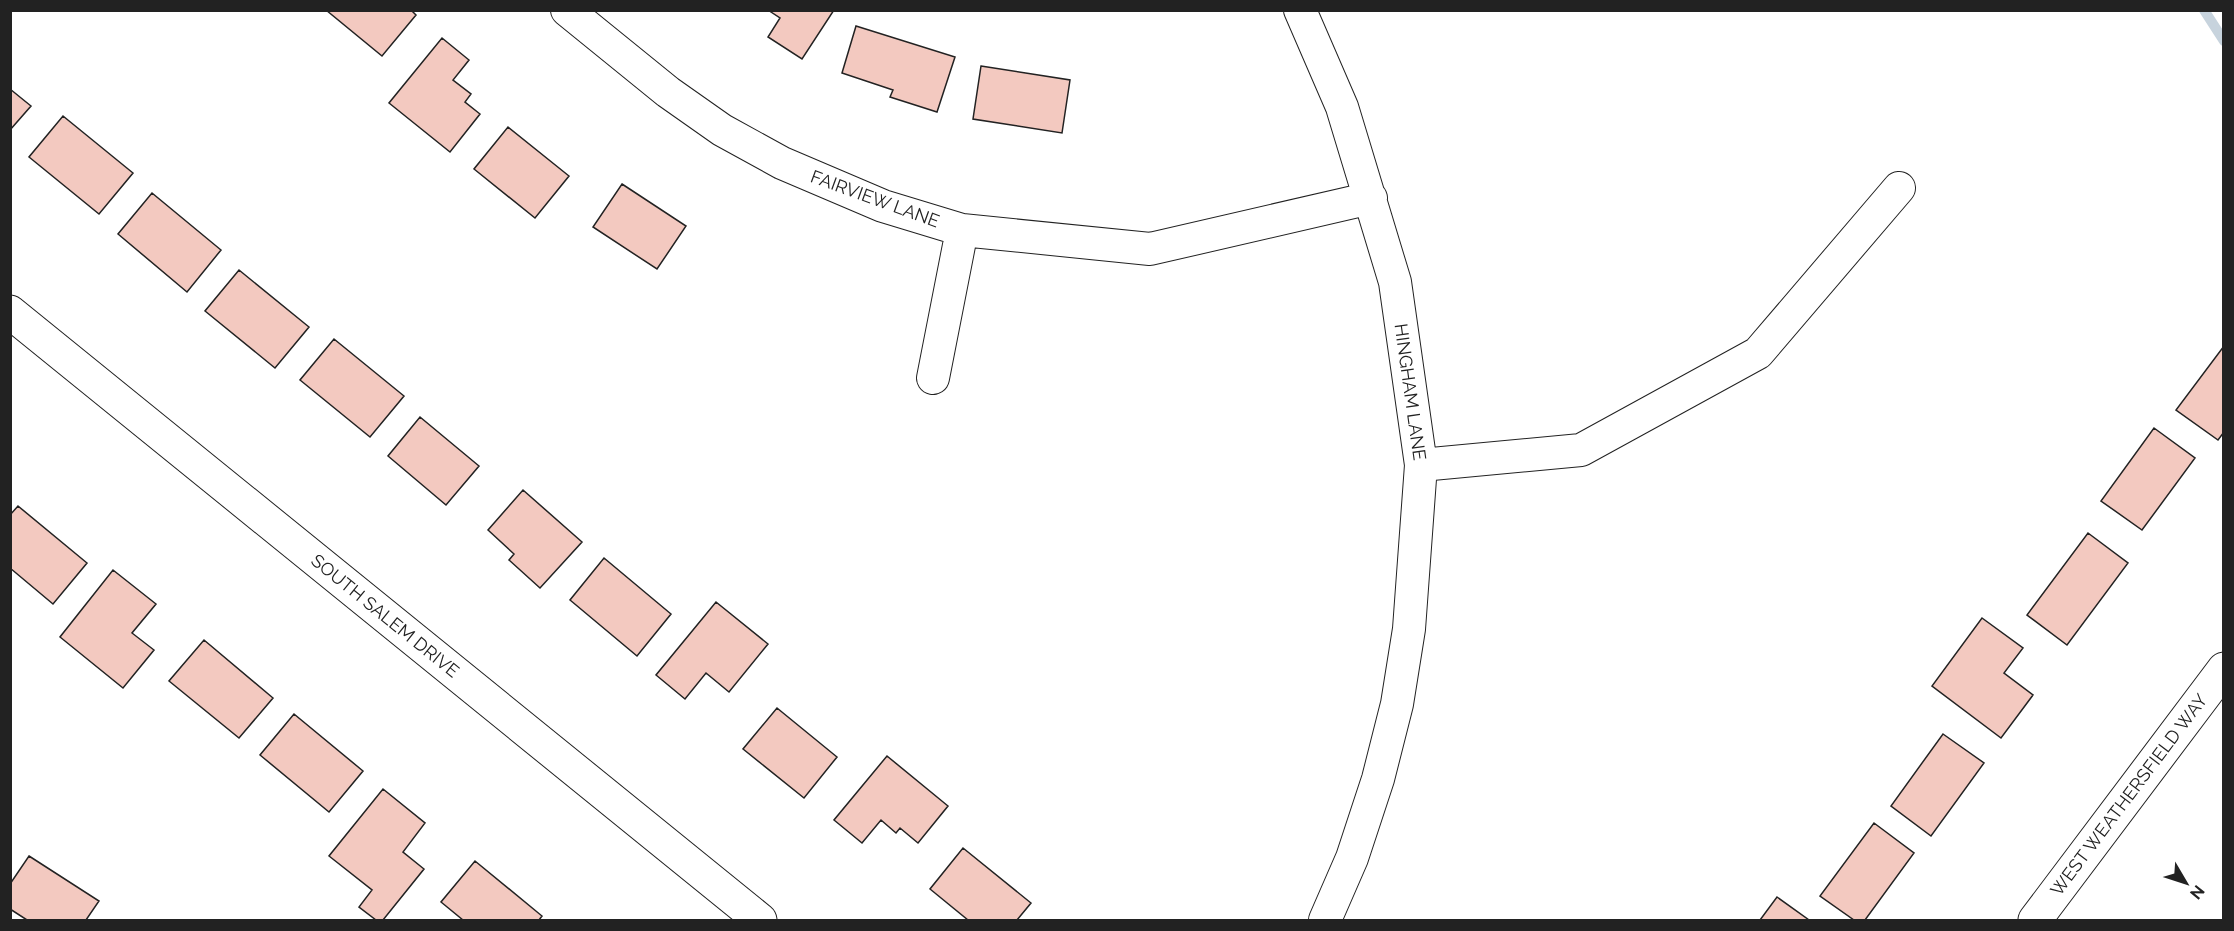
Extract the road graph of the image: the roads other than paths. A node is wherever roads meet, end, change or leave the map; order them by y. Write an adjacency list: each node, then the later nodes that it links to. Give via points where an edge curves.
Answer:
1 (567, 10): 5 (street, FAIRVIEW LANE, via 668,92 722,130 782,163 883,206)
2 (1300, 10): 4 (street, HINGHAM LANE, via 1342,107)
3 (1899, 188): 8 (street, via 1758,352 1581,450)
4 (1371, 198): 5 (street, FAIRVIEW LANE, via 1150,249); 8 (street, HINGHAM LANE, via 1395,282)
5 (962, 230): 7 (street)
6 (10, 312): 10 (street, SOUTH SALEM DRIVE)
7 (933, 378)
8 (1421, 465): 11 (street, HINGHAM LANE, via 1409,629 1397,704 1352,858)
9 (2223, 669): 12 (street, WEST WEATHERSFIELD WAY)
10 (760, 921)
11 (1325, 921)
12 (2035, 921)

